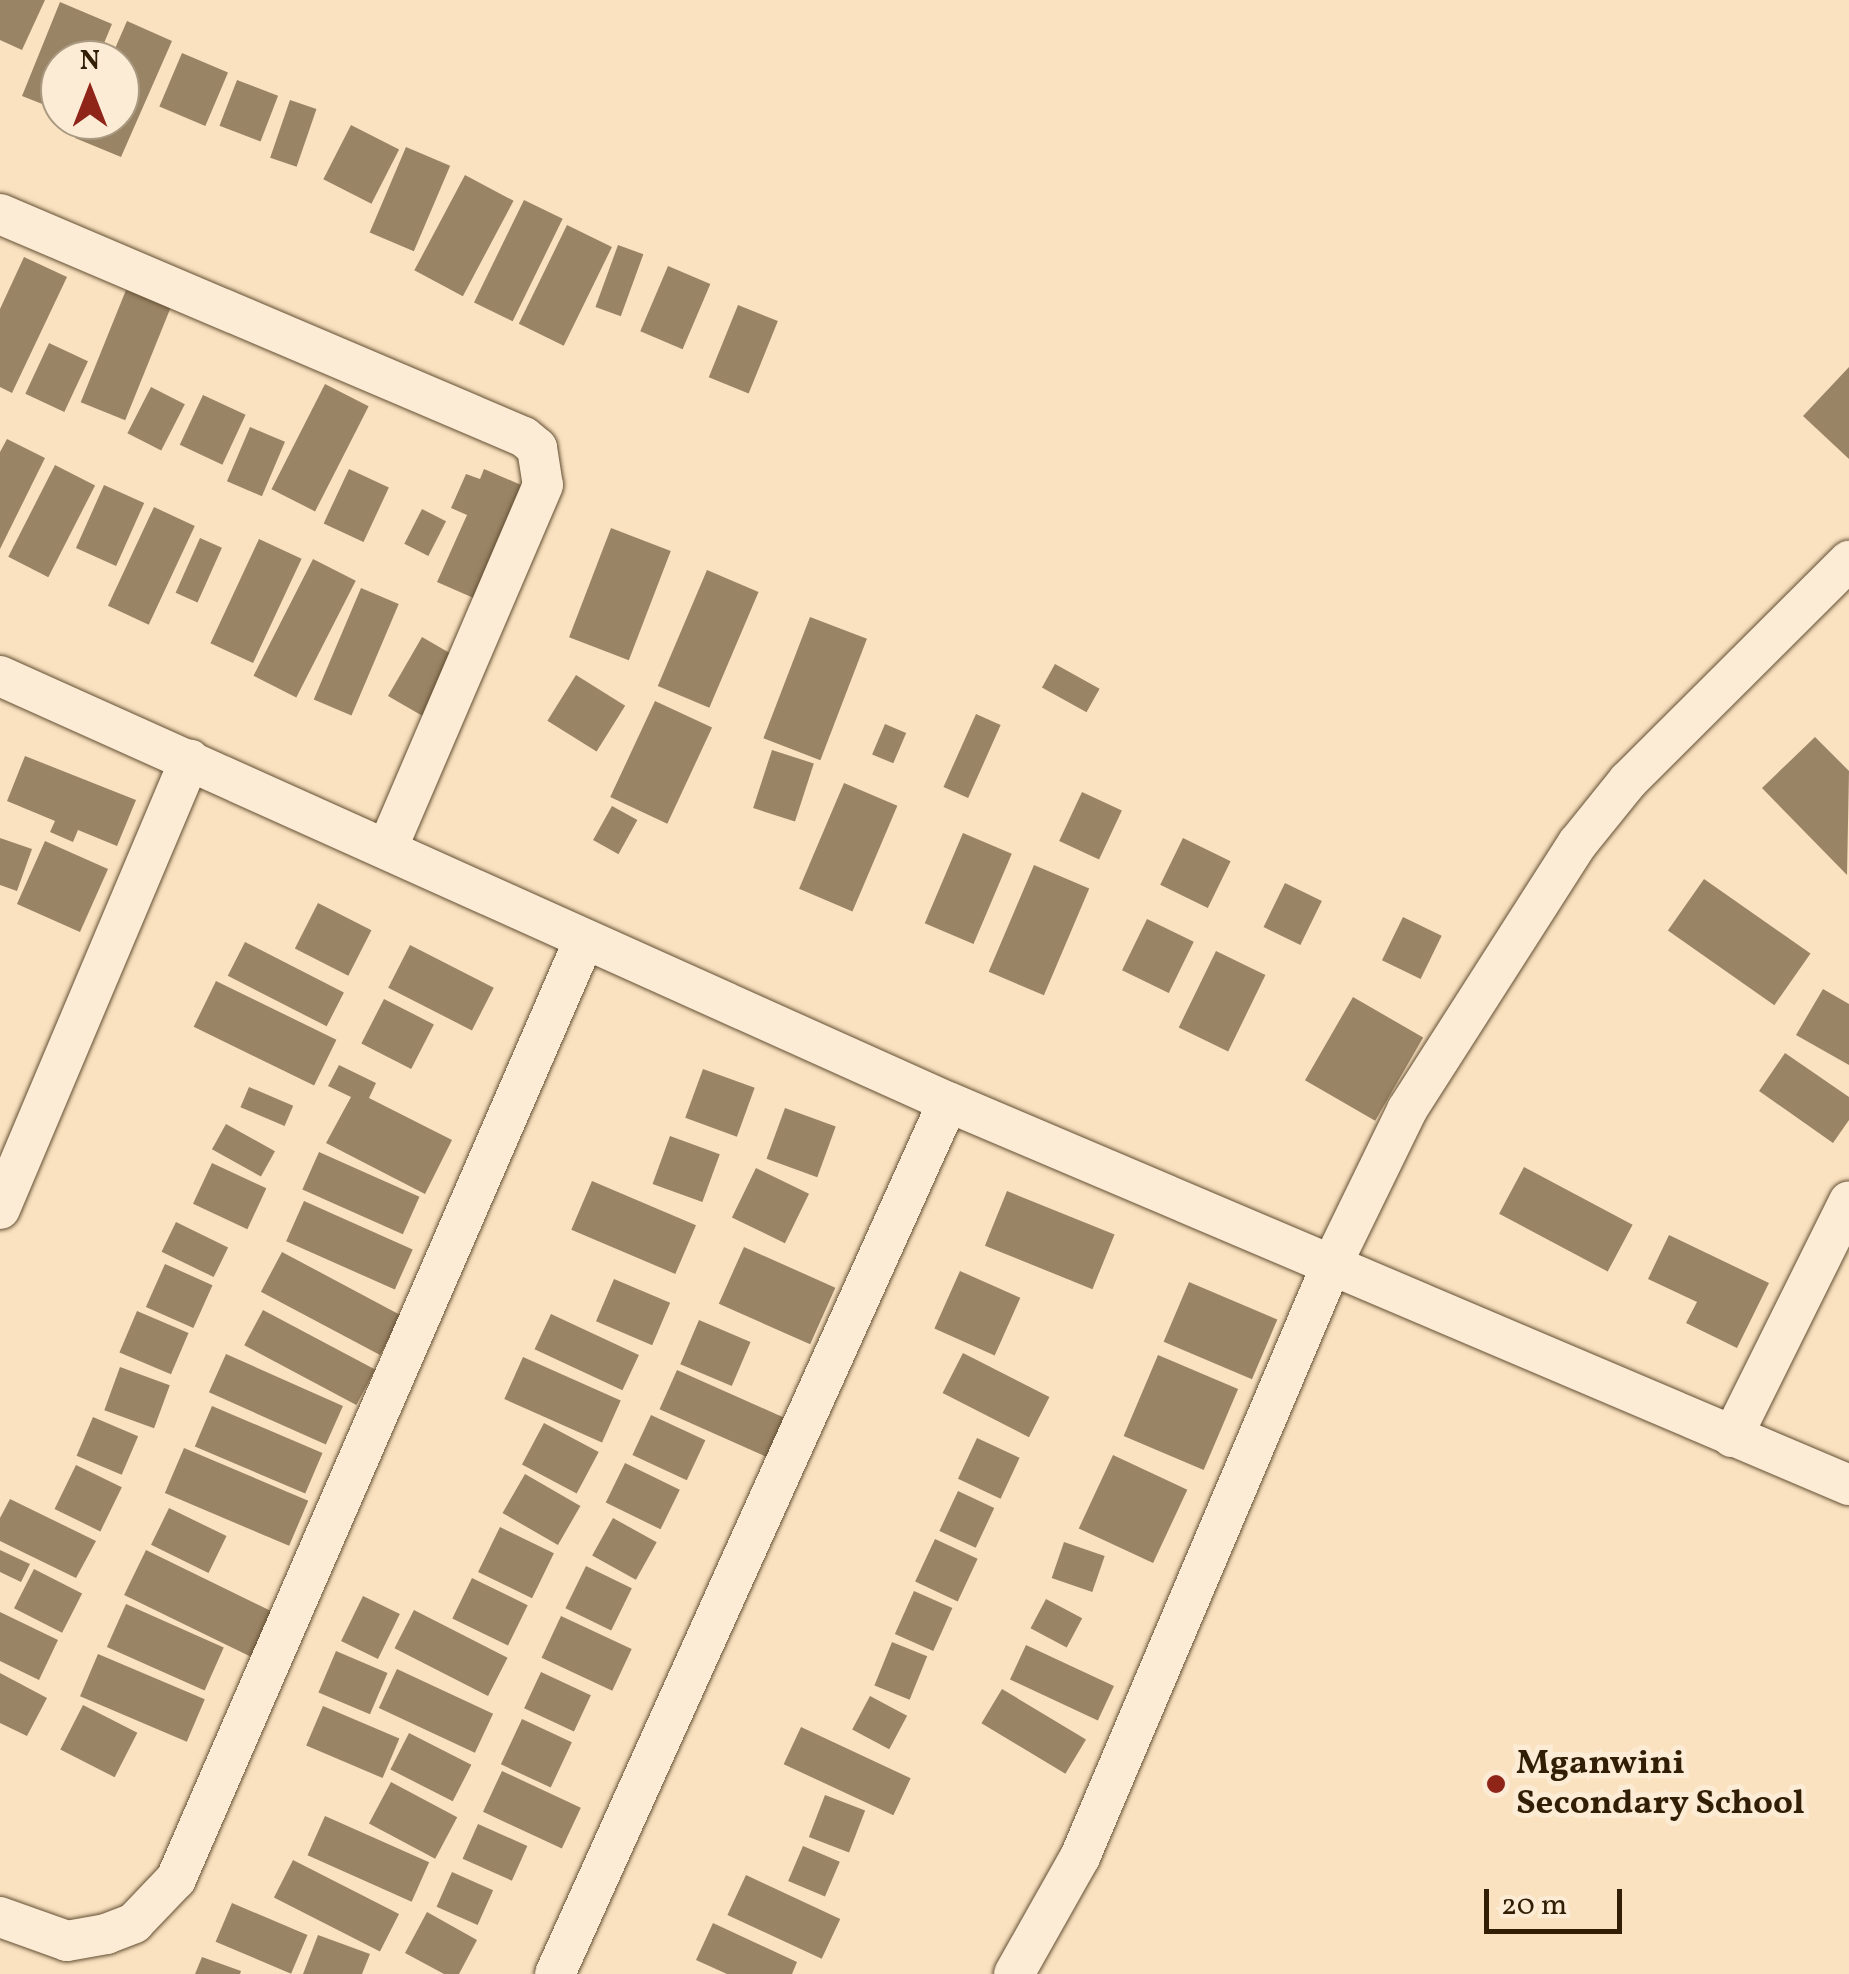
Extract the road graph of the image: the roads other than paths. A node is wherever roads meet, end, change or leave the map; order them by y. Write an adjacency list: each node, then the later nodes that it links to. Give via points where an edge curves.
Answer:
1 (0, 214): 5 (street, via 537,448 543,484)
2 (1849, 560): 10 (street, via 1628,781 1578,843 1407,1110)
3 (0, 676): 4 (street)
4 (190, 758): 5 (street); 9 (street)
5 (388, 848): 6 (street)
6 (584, 940): 7 (street); 13 (street, via 176,1879 134,1923 106,1934 67,1940)
7 (948, 1102): 10 (street); 14 (street)
8 (1849, 1200): 11 (street)
9 (0, 1209)
10 (1331, 1266): 11 (street); 15 (street, via 1080,1857)
11 (1732, 1436): 12 (street)
12 (1849, 1485)
13 (0, 1918)
14 (555, 1974)
15 (1014, 1974)

